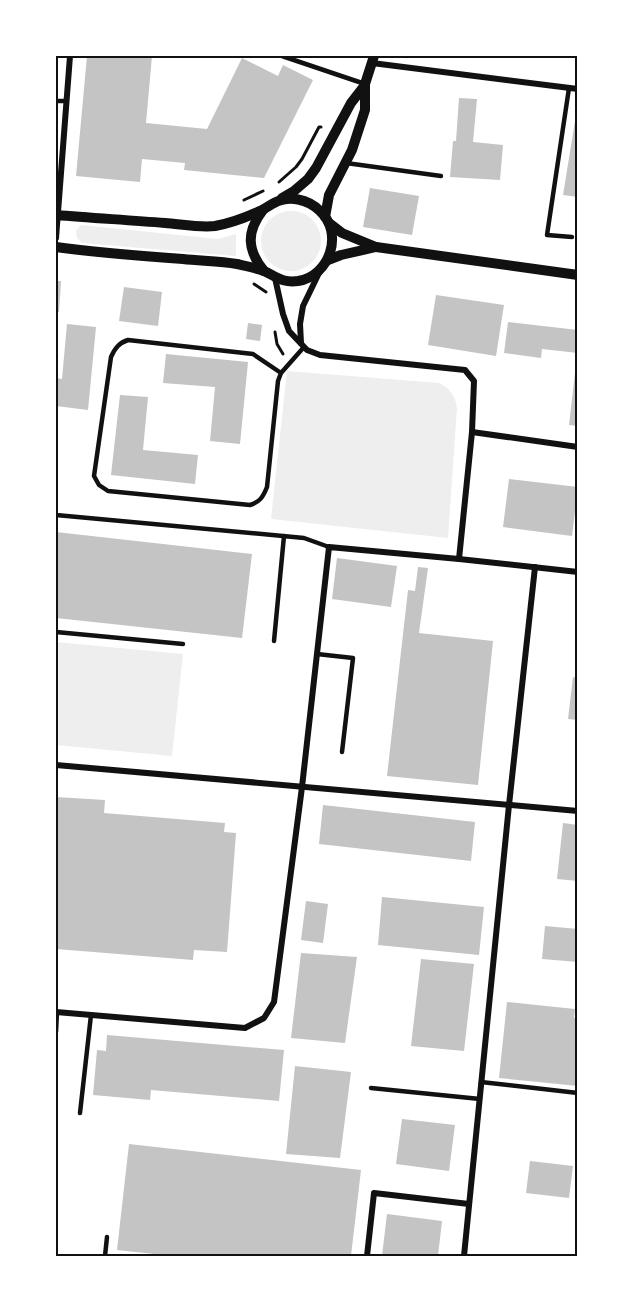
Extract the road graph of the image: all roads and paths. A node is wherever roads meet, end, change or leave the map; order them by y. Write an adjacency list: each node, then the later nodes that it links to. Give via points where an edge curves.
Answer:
1 (70, 56): 8 (street)
2 (282, 56): 4 (lane)
3 (373, 59): 4 (street); 5 (street)
4 (365, 84): 9 (street, via 365,110); 11 (street, via 308,179)
5 (569, 88): 6 (street); 15 (lane, via 547,235)
6 (578, 89)
7 (56, 101): 8 (lane)
8 (66, 101): 13 (street)
9 (346, 163): 10 (lane); 14 (street, via 329,195)
10 (441, 176)
11 (275, 202): 12 (street); 14 (street, via 288,199 312,204)
12 (263, 209): 13 (street, via 240,220 213,226); 21 (street, via 250,234 250,248)
13 (56, 215): 16 (street)
14 (327, 220): 18 (street, via 342,233); 19 (street, via 333,235)
15 (572, 237)
16 (56, 238)
17 (56, 247): 21 (street, via 236,264)
18 (376, 247): 19 (street); 22 (street)
19 (328, 260): 20 (street)
20 (320, 270): 23 (street, via 298,281); 24 (street, via 303,306)
21 (264, 272): 23 (street)
22 (578, 275)
23 (274, 278): 24 (street, via 289,331)
24 (303, 345): 25 (lane); 26 (street, via 320,355 465,370 474,381)
25 (281, 373): 25 (lane, via 267,487 258,502 249,505 108,490 99,485 94,476 111,357 121,343 128,340 252,354)
26 (472, 432): 27 (street); 31 (street)
27 (578, 447)
28 (56, 515): 29 (lane)
29 (284, 536): 30 (lane); 35 (lane)
30 (329, 547): 31 (street); 37 (street)
31 (459, 559): 32 (street)
32 (535, 567): 33 (street); 41 (street)
33 (578, 572)
34 (56, 632): 36 (lane)
35 (274, 641)
36 (183, 644)
37 (317, 654): 38 (lane, via 353,658); 40 (street)
38 (342, 752)
39 (56, 765): 40 (street)
40 (302, 787): 41 (street); 44 (street, via 274,1002 264,1018 245,1028)
41 (509, 805): 42 (street); 46 (street)
42 (578, 811)
43 (56, 1012): 44 (street); 45 (lane)
44 (91, 1015): 50 (lane)
45 (56, 1032)
46 (481, 1083): 48 (lane); 49 (street)
47 (371, 1088): 49 (lane)
48 (578, 1093)
49 (480, 1099): 51 (street)
50 (80, 1113)
51 (469, 1204): 54 (street, via 374,1193); 55 (street)
52 (107, 1237): 53 (lane)
53 (105, 1257)
54 (367, 1257)
55 (464, 1257)

